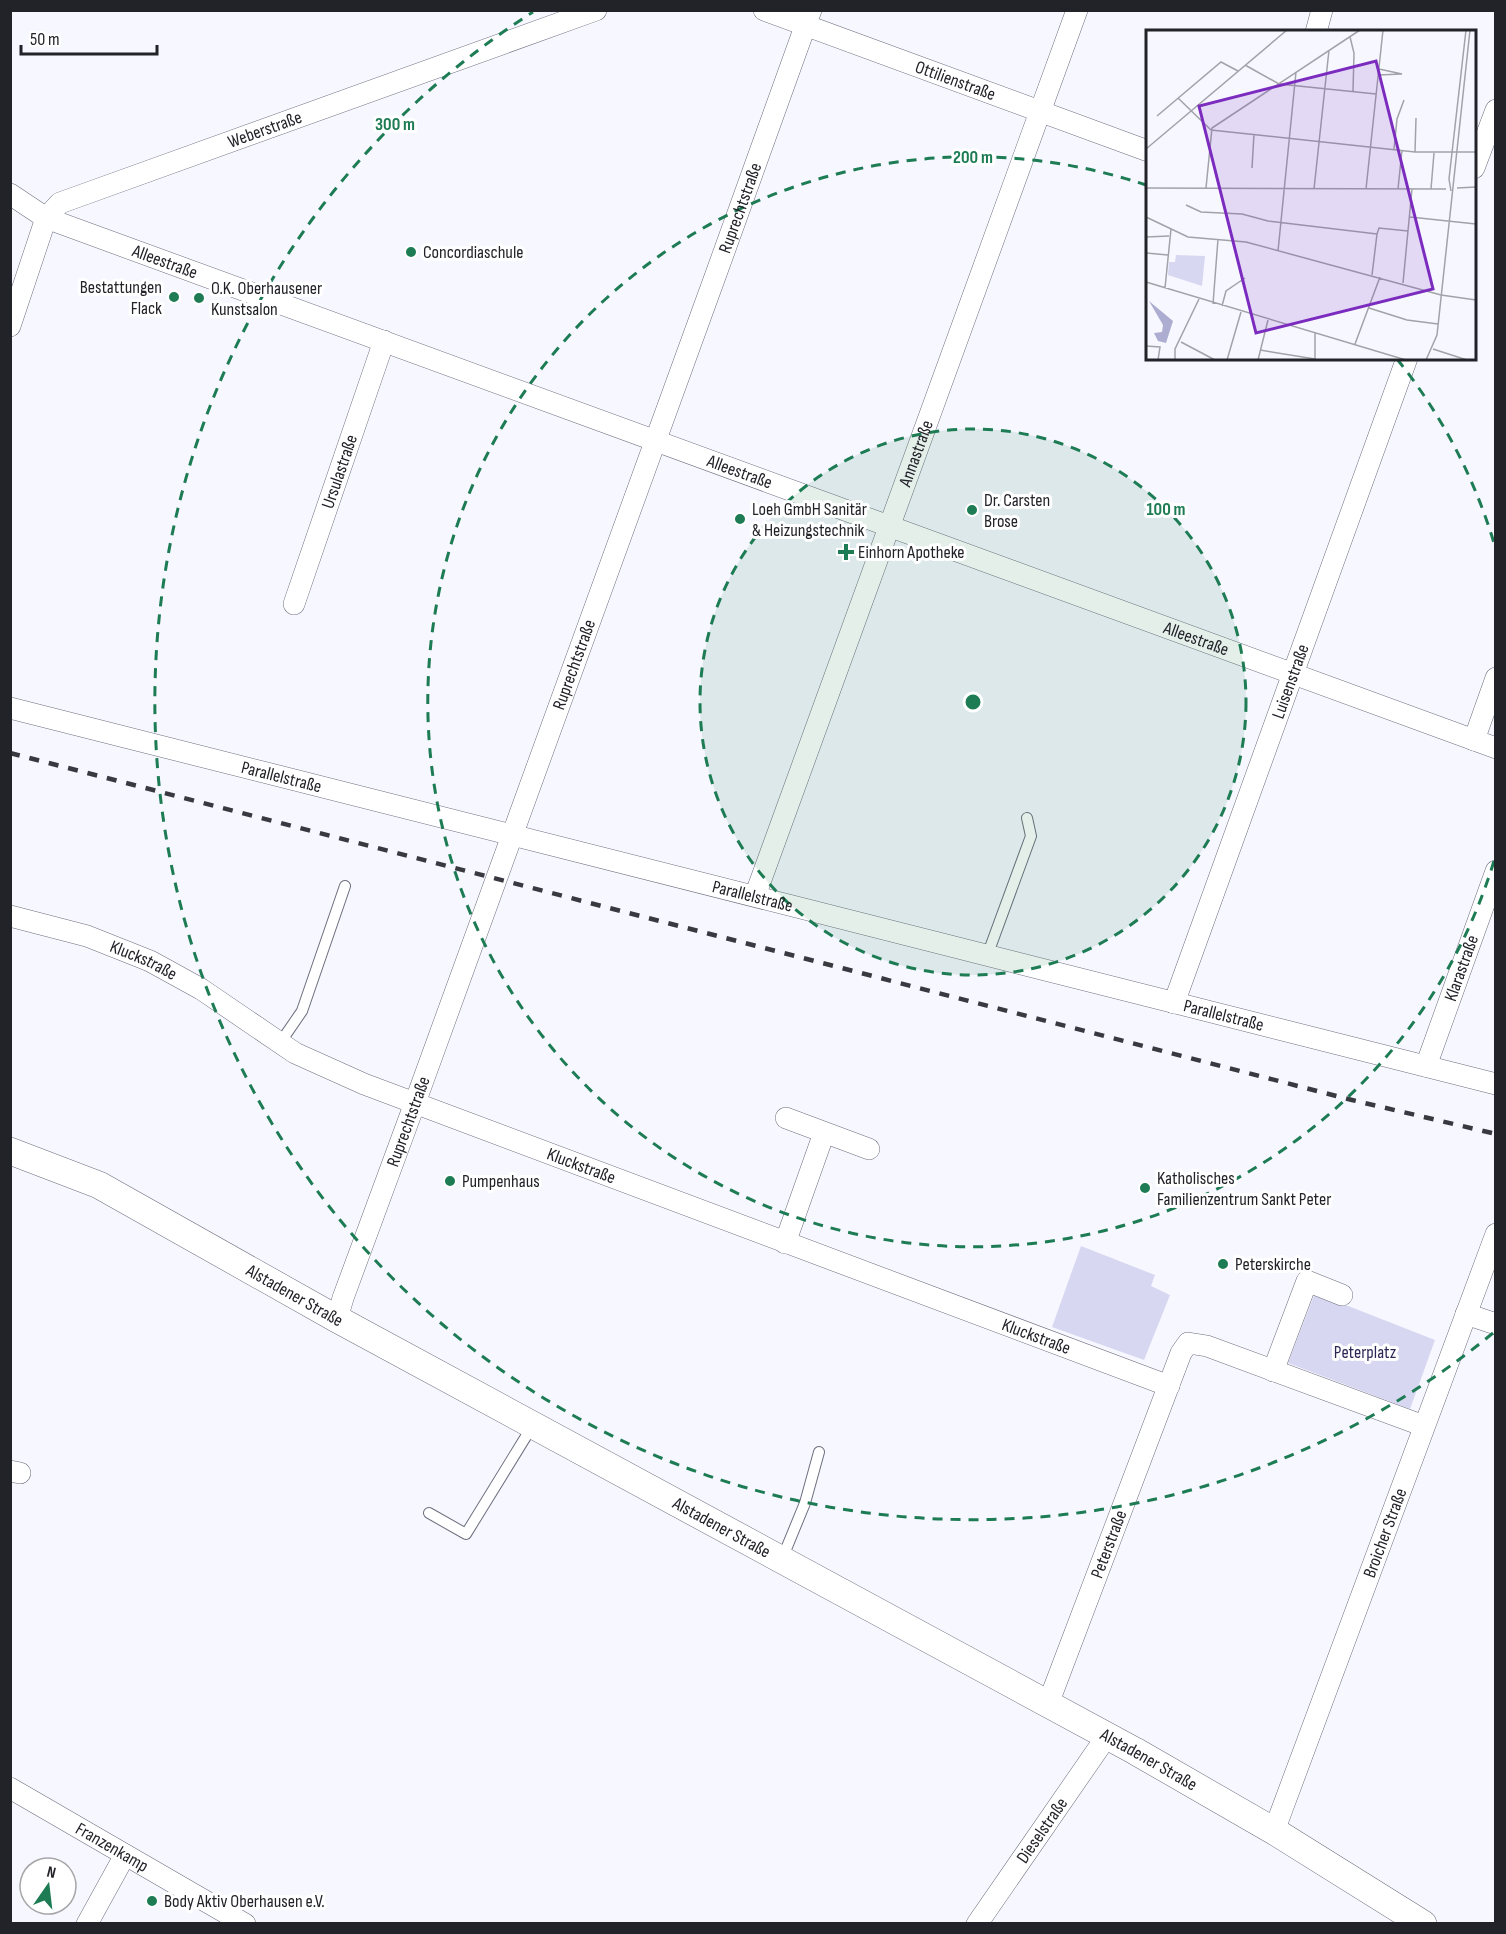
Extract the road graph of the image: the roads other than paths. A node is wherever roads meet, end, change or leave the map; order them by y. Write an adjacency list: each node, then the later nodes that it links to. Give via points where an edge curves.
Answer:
1 (596, 10): 12 (street, Weberstraße, via 60,203)
2 (764, 10): 5 (street, Ottilienstraße)
3 (1077, 10): 7 (street, Annastraße)
4 (1322, 10): 6 (street)
5 (808, 18): 7 (street, Ottilienstraße); 16 (street, Ruprechtstraße)
6 (1317, 30)
7 (1040, 112): 9 (street, Ottilienstraße); 17 (street, Annastraße)
8 (1495, 112): 10 (street)
9 (1146, 150)
10 (1476, 163)
11 (10, 194): 12 (street, Alleestraße)
12 (46, 218): 13 (street); 14 (street, Alleestraße)
13 (10, 326)
14 (384, 340): 16 (street, Alleestraße); 18 (street, Ursulastraße)
15 (1406, 360): 19 (street, Luisenstraße)
16 (655, 439): 17 (street, Alleestraße); 25 (street, Ruprechtstraße)
17 (890, 525): 19 (street, Alleestraße); 28 (street, Annastraße)
18 (294, 604)
19 (1294, 674): 22 (street, Alleestraße); 31 (street, Luisenstraße)
20 (1496, 678): 22 (street)
21 (10, 708): 25 (street, Parallelstraße)
22 (1473, 740): 23 (street, Alleestraße)
23 (1496, 748)
24 (1027, 818): 30 (lane, via 1031,836)
25 (511, 833): 28 (street, Parallelstraße); 35 (street, Ruprechtstraße)
26 (1496, 871): 33 (street, Klarastraße)
27 (345, 886): 32 (lane, via 302,1011)
28 (755, 896): 30 (street, Parallelstraße)
29 (10, 916): 32 (street, Kluckstraße, via 87,936 150,961 193,984)
30 (987, 956): 31 (street, Parallelstraße)
31 (1174, 1003): 33 (street, Parallelstraße)
32 (280, 1043): 35 (street, Kluckstraße, via 321,1066)
33 (1426, 1066): 34 (street, Parallelstraße)
34 (1496, 1084)
35 (412, 1104): 41 (street, Kluckstraße); 44 (street, Ruprechtstraße)
36 (786, 1118): 37 (street)
37 (824, 1132): 38 (street); 41 (street)
38 (869, 1149)
39 (10, 1150): 44 (street, Alstadener Straße, via 99,1185)
40 (1496, 1234): 43 (street, Broicher Straße)
41 (785, 1243): 47 (street, Kluckstraße)
42 (1342, 1294): 46 (street, via 1307,1281)
43 (1466, 1314): 45 (street); 49 (street, Broicher Straße)
44 (337, 1319): 48 (street, Alstadener Straße)
45 (1496, 1324)
46 (1273, 1371): 47 (street, via 1193,1343 1184,1347); 49 (street)
47 (1169, 1386): 53 (street, Peterstraße)
48 (534, 1425): 51 (lane, via 466,1534); 52 (street, Alstadener Straße)
49 (1424, 1426): 56 (street, Broicher Straße)
50 (819, 1452): 52 (lane, via 805,1503)
51 (429, 1513)
52 (782, 1559): 53 (street, Alstadener Straße)
53 (1048, 1704): 54 (street, Alstadener Straße)
54 (1107, 1736): 56 (street, Alstadener Straße); 60 (street, Dieselstraße)
55 (10, 1788): 57 (street, Franzenkamp)
56 (1275, 1831): 61 (street, Alstadener Straße)
57 (125, 1855): 58 (street); 59 (street, Franzenkamp)
58 (87, 1923)
59 (245, 1923)
60 (977, 1923)
61 (1423, 1923)

